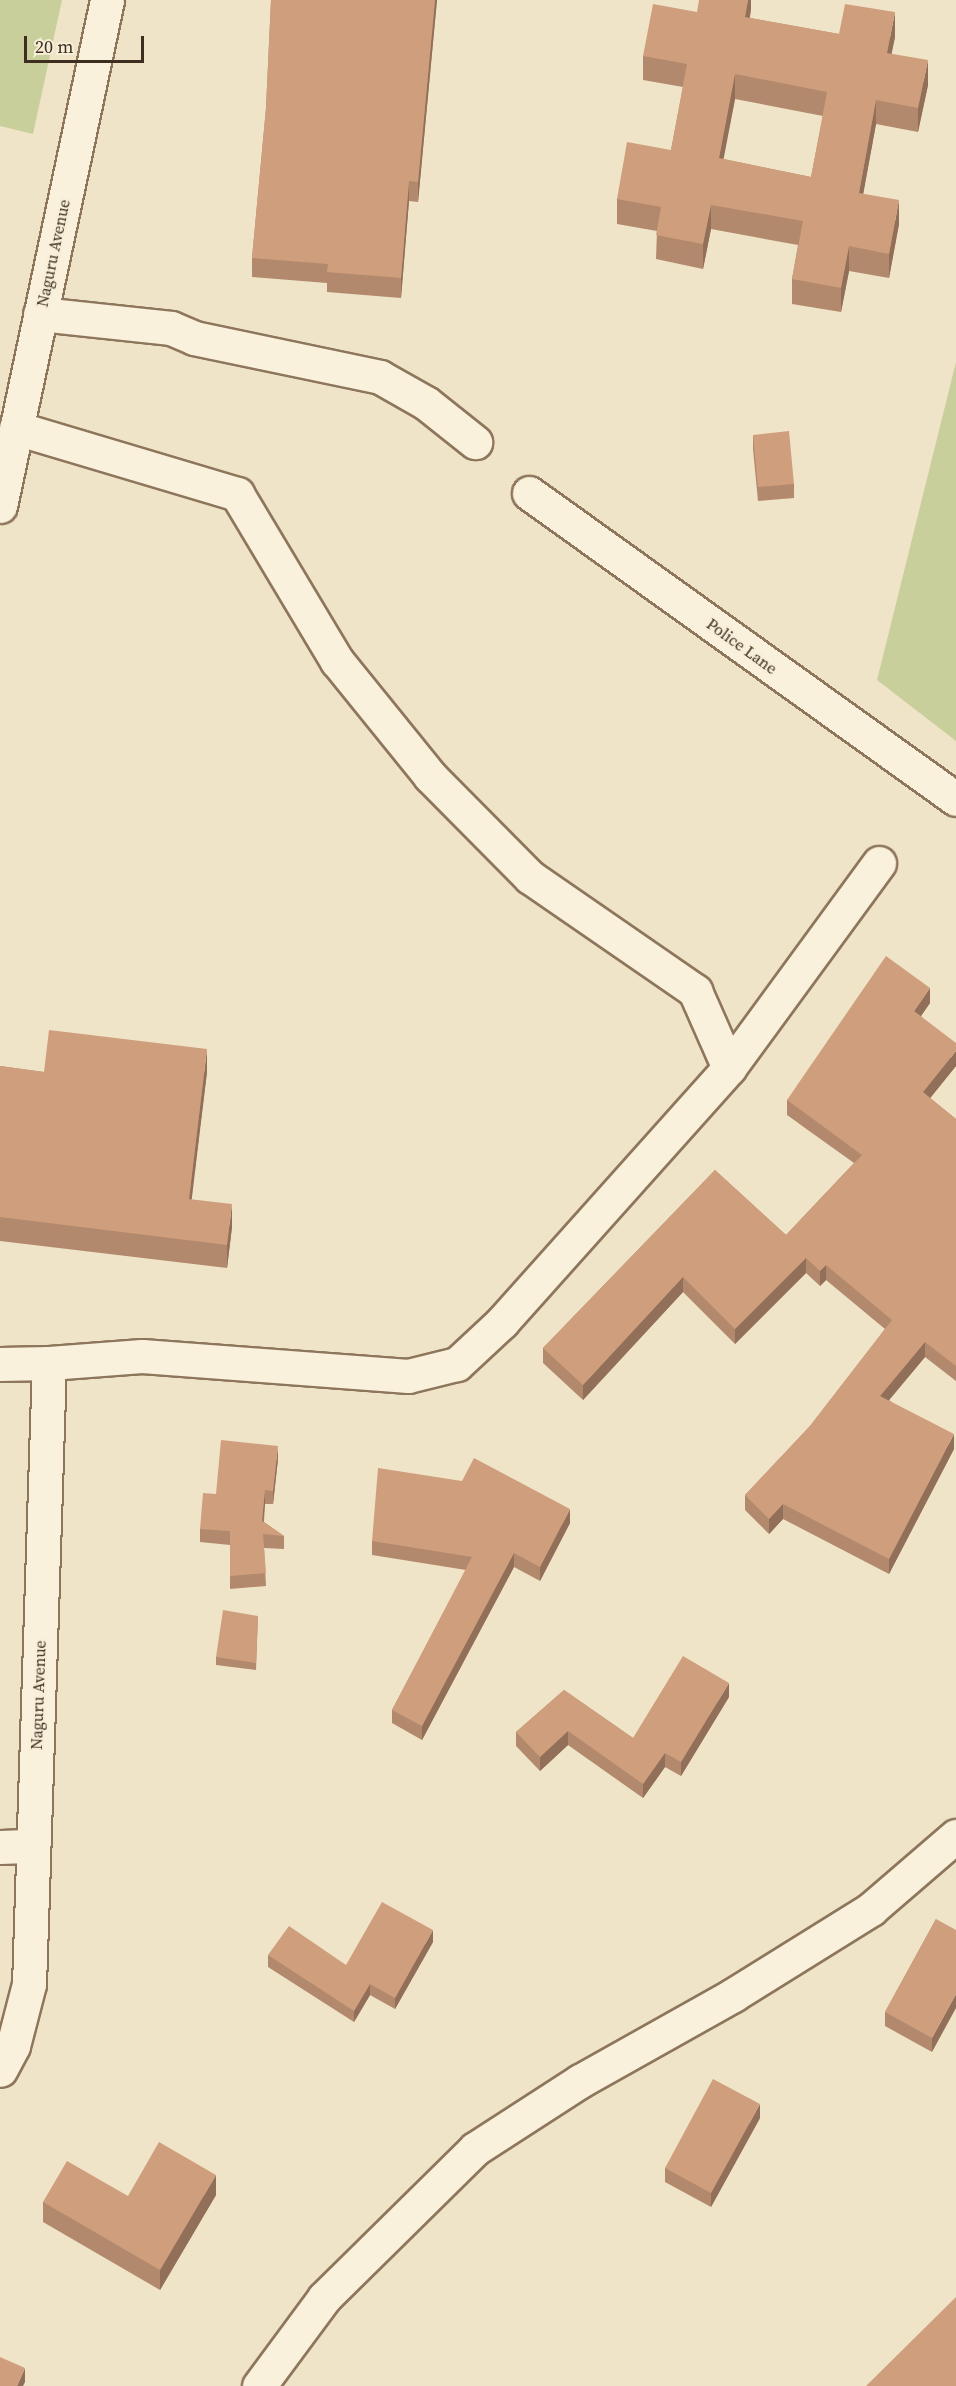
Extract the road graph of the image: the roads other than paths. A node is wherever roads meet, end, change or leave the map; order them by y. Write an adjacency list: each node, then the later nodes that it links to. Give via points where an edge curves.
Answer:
1 (107, 0): 2 (street, Naguru Avenue)
2 (40, 314): 3 (street, Naguru Avenue); 4 (street, via 171,328 194,338 380,376 426,403)
3 (16, 428): 6 (street, Naguru Avenue); 9 (street, via 237,494 337,661 430,776 530,877 695,991)
4 (475, 442)
5 (529, 493): 7 (street, Police Lane)
6 (0, 506)
7 (956, 799)
8 (879, 863): 9 (street)
9 (729, 1068): 10 (street, via 502,1322 457,1364 408,1376 142,1356)
10 (49, 1363): 11 (street); 14 (street, Naguru Avenue)
11 (0, 1364)
12 (956, 1836): 16 (street, via 871,1909 733,1995 579,2081 475,2150 324,2298)
13 (0, 1846): 14 (street)
14 (33, 1846): 15 (street, Naguru Avenue, via 29,1984 13,2046)
15 (0, 2070)
16 (259, 2386)

